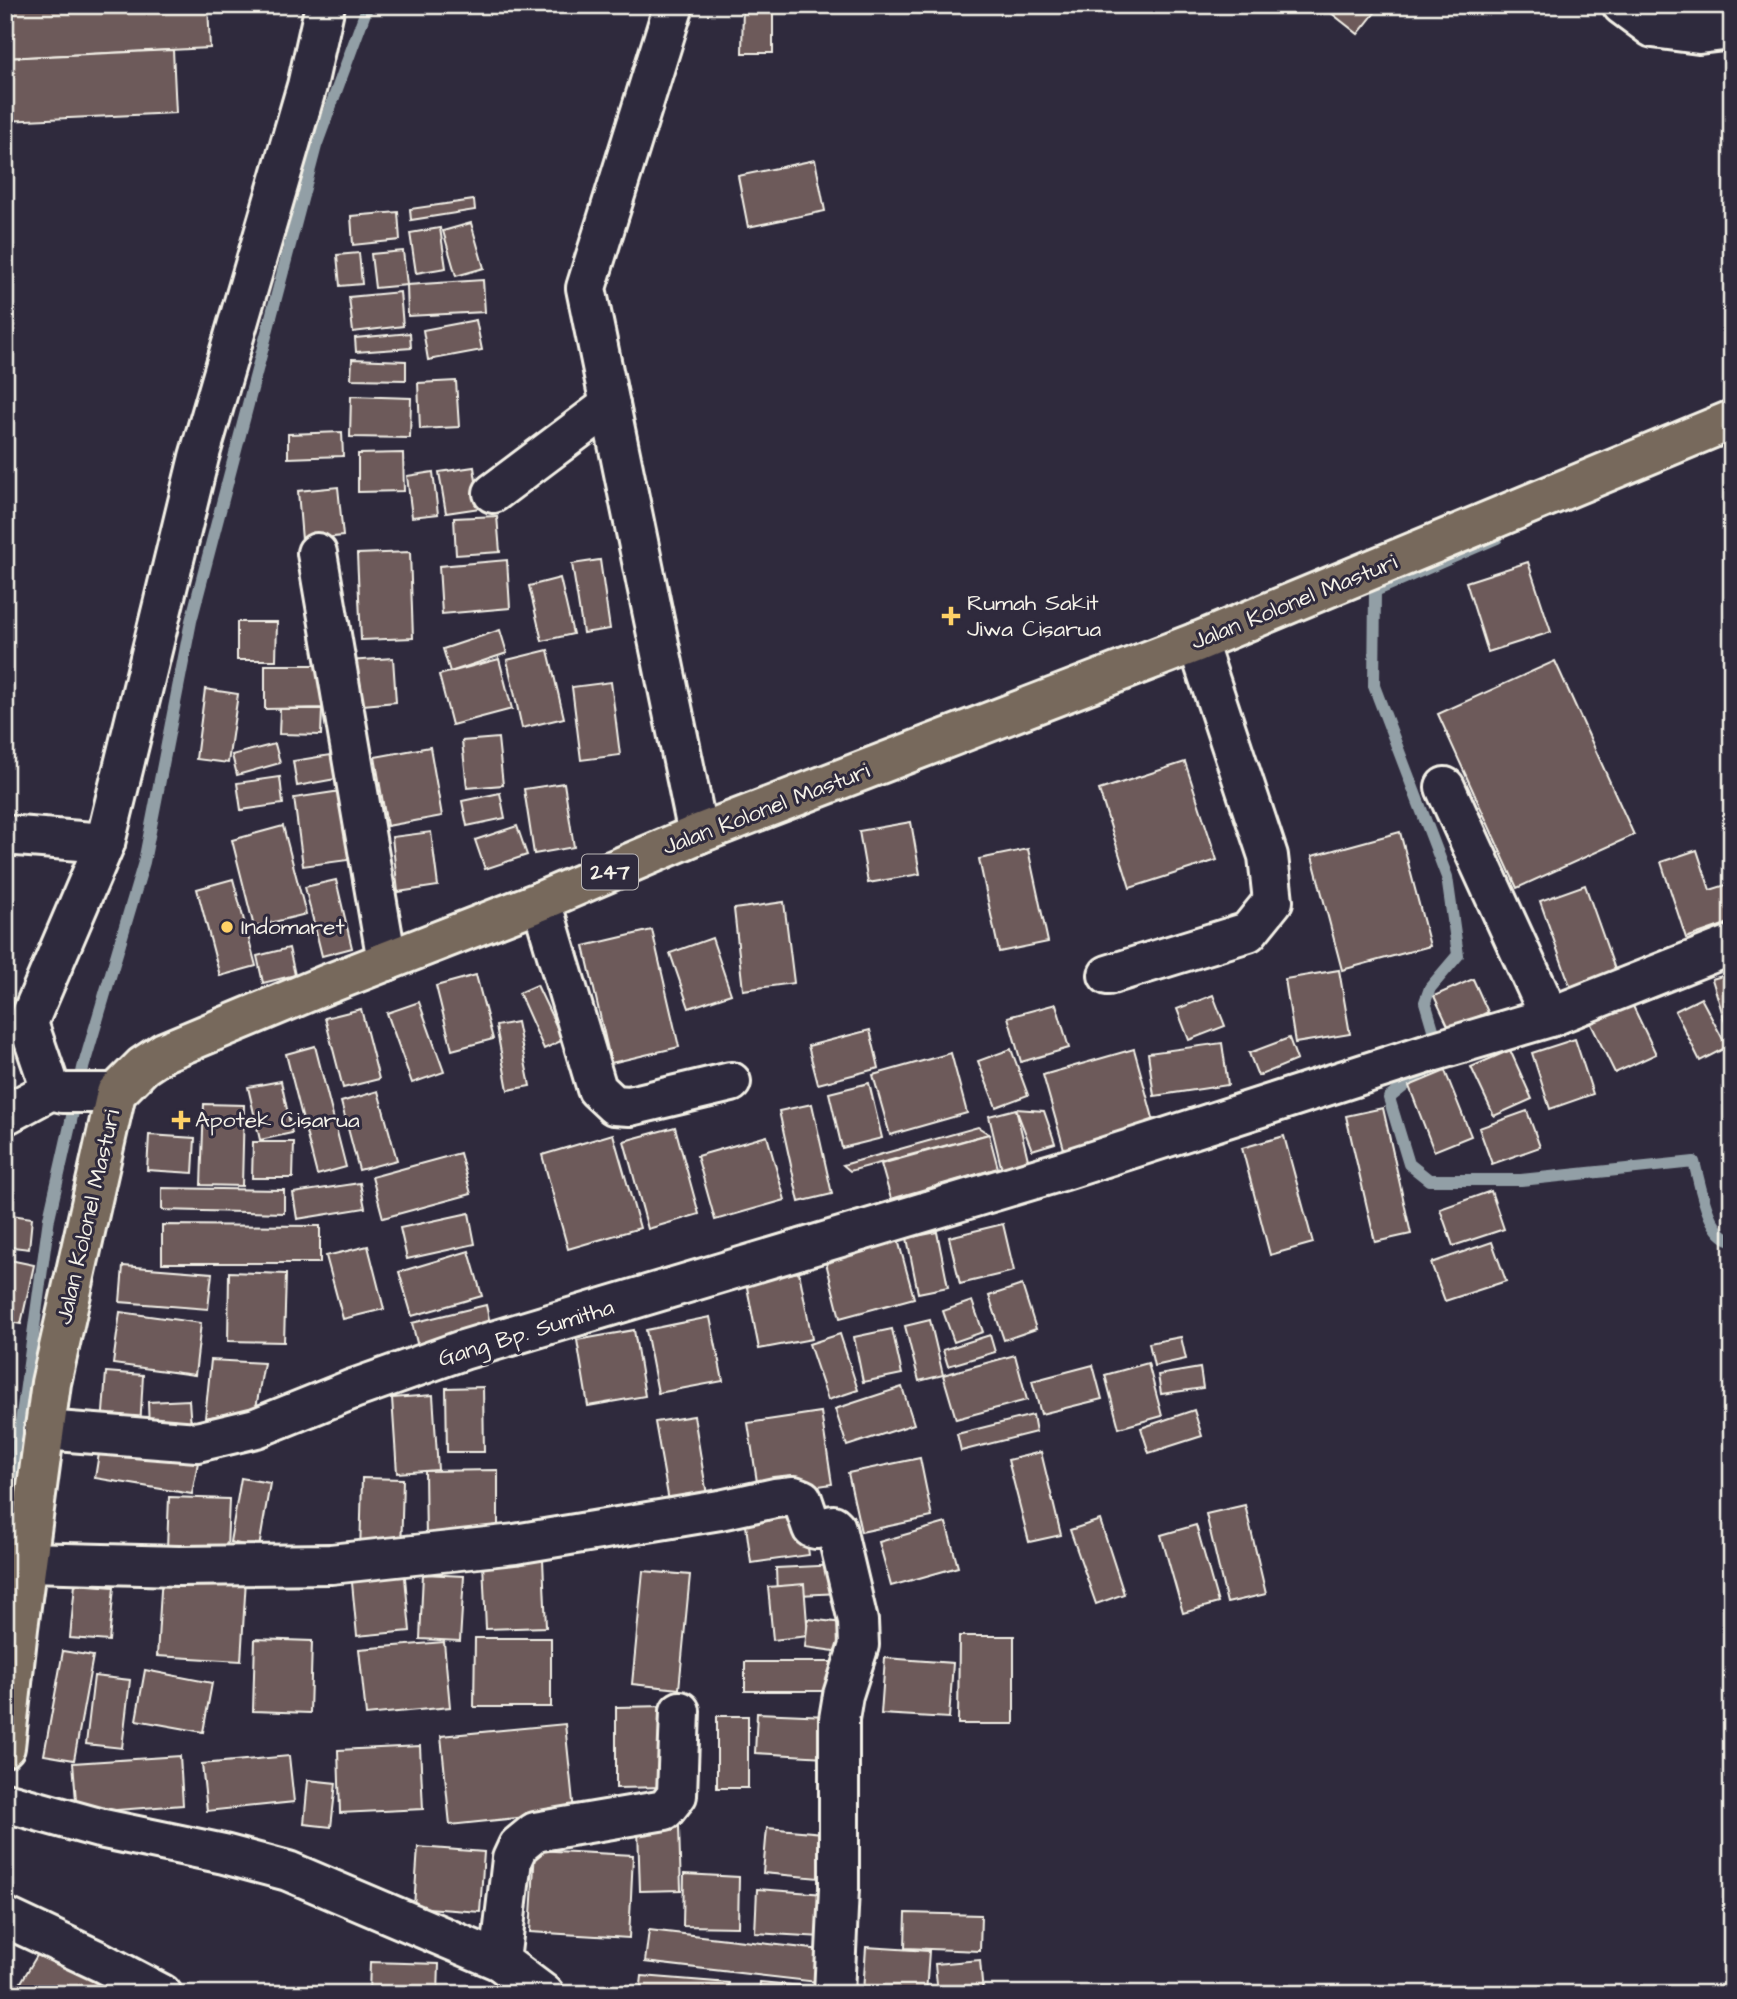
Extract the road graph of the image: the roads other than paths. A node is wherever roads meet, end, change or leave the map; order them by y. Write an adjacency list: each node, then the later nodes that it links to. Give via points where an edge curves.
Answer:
1 (326, 5): 13 (street, via 307,86 199,457)
2 (674, 5): 5 (street, via 586,288)
3 (1622, 5): 4 (street, via 1653,28 1699,34)
4 (1732, 30)
5 (610, 405): 7 (street); 11 (street)
6 (1732, 420): 9 (main road, Jalan Kolonel Masturi / 247)
7 (493, 493)
8 (317, 554): 16 (street)
9 (1198, 642): 11 (main road, Jalan Kolonel Masturi / 247); 17 (street, via 1268,856 1273,901 1248,932)
10 (1444, 786): 19 (street)
11 (698, 834): 14 (main road, Jalan Kolonel Masturi / 247)
12 (5, 835): 13 (street)
13 (105, 843): 18 (street)
14 (541, 901): 16 (main road, Jalan Kolonel Masturi / 247); 20 (street, via 597,1089 614,1105 630,1106)
15 (1732, 945): 19 (street, Gang Bp. Sumitha)
16 (387, 961): 22 (main road, Jalan Kolonel Masturi / 247, via 164,1052)
17 (1108, 975)
18 (17, 1011): 21 (street)
19 (1550, 1017): 24 (street, Gang Bp. Sumitha, via 1005,1188 463,1350 256,1428 197,1442)
20 (732, 1082)
21 (57, 1092): 22 (street); 23 (street)
22 (109, 1093): 24 (main road, Jalan Kolonel Masturi)
23 (5, 1115)
24 (44, 1430): 25 (main road, Jalan Kolonel Masturi)
25 (27, 1562): 27 (main road, Jalan Kolonel Masturi); 33 (street, via 331,1564 515,1544 775,1498 802,1499 812,1528 836,1528 858,1621 859,1645 839,1719)
26 (680, 1711): 30 (street, via 677,1795 664,1810 535,1832 518,1846 512,1859)
27 (5, 1747)
28 (5, 1802): 30 (street, via 288,1871)
29 (5, 1917): 31 (street)
30 (500, 1961): 32 (street)
31 (162, 1994)
32 (544, 1994)
33 (834, 1994)

